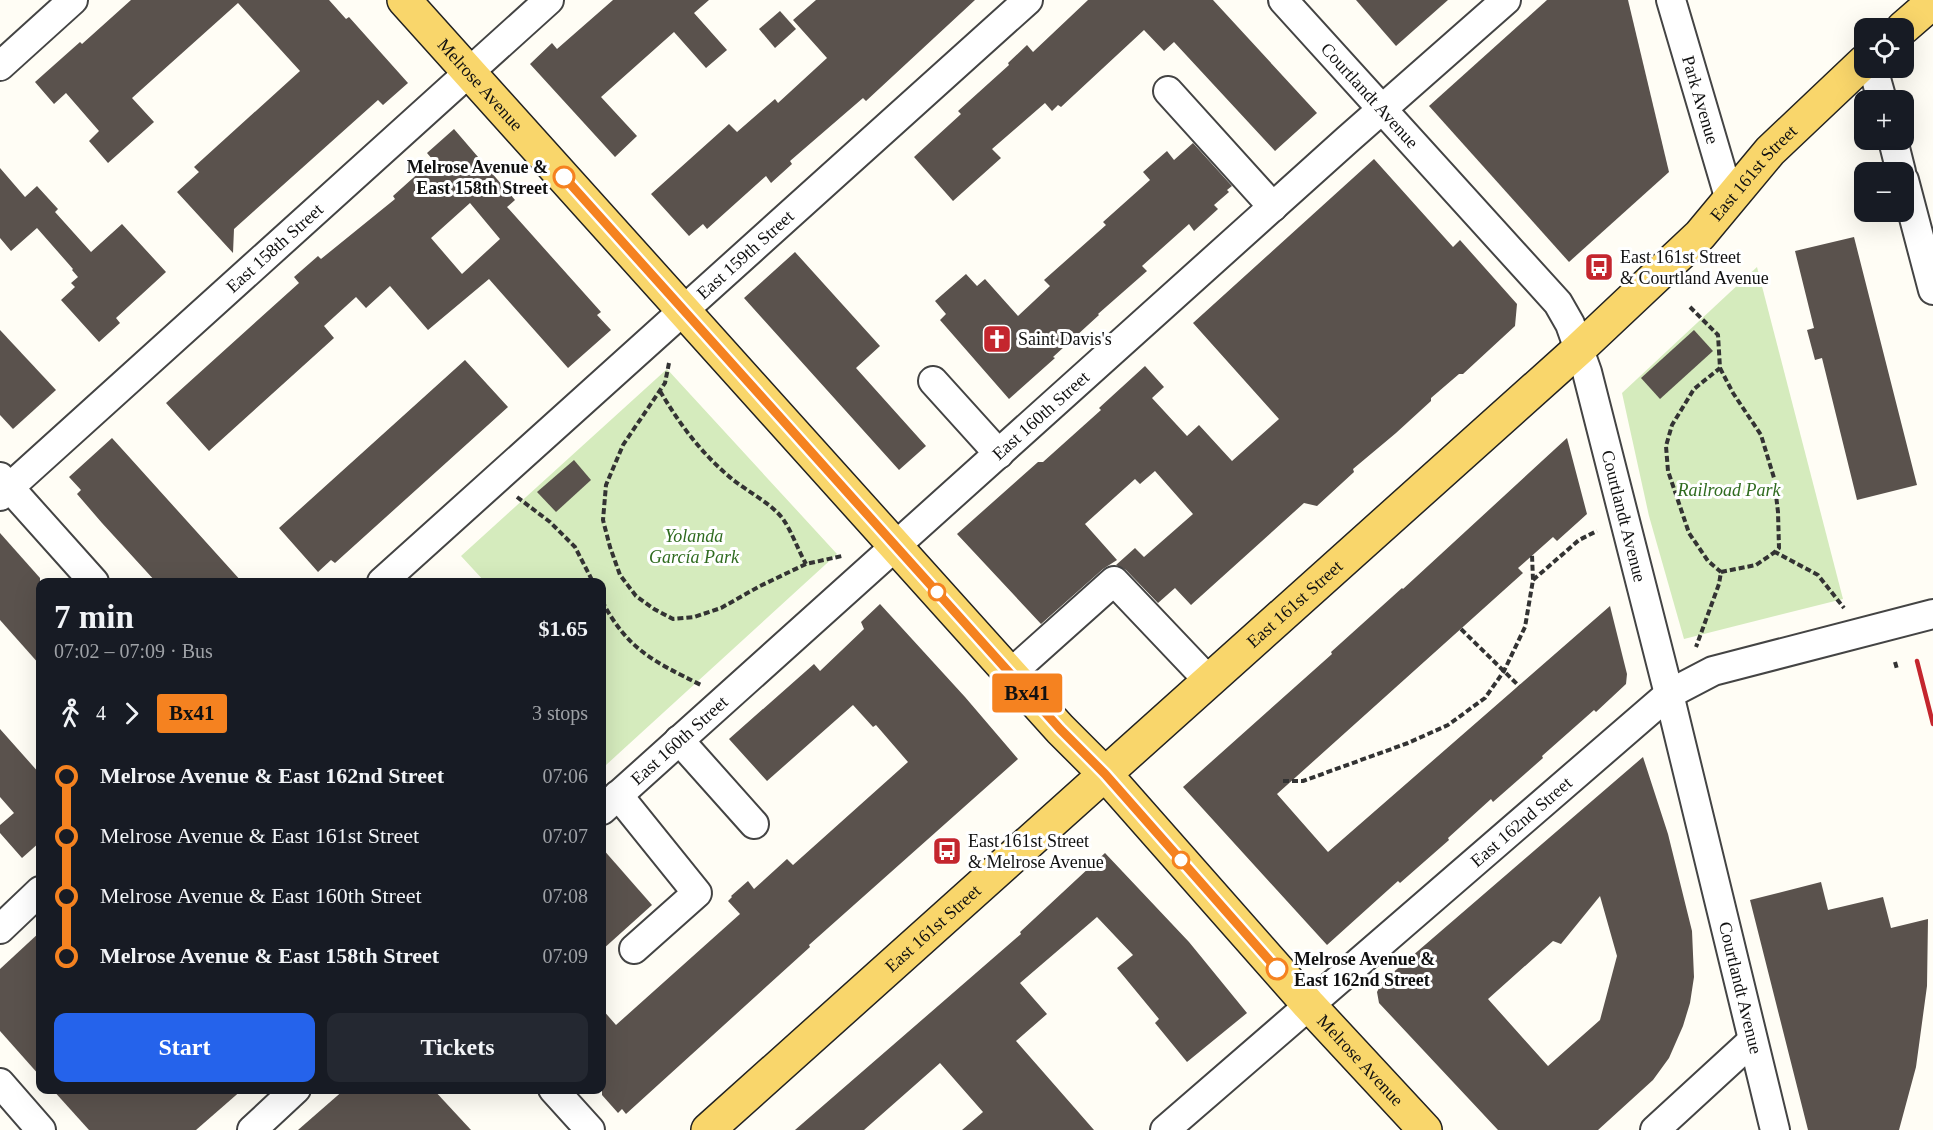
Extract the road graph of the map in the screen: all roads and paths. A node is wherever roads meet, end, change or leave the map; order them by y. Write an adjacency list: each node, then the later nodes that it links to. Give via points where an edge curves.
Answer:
1 (73, 0): 10 (street)
2 (404, 0): 12 (main road, Melrose Avenue)
3 (549, 0): 12 (street, East 158th Street)
4 (1028, 0): 20 (street, East 159th Street)
5 (1283, 0): 14 (street, Courtlandt Avenue)
6 (1506, 0): 14 (street, East 160th Street)
7 (1671, 0): 15 (street, Park Avenue)
8 (1933, 2): 9 (main road)
9 (1914, 18)
10 (0, 66)
11 (1854, 71): 15 (main road, East 161st Street, via 1770,151)
12 (469, 72): 20 (main road, Melrose Avenue); 27 (street, East 158th Street)
13 (1168, 91): 16 (street)
14 (1383, 109): 16 (street, East 160th Street); 21 (street, Courtlandt Avenue, via 1558,303)
15 (1730, 200): 21 (main road, East 161st Street, via 1700,235)
16 (1273, 207): 26 (street, East 160th Street)
17 (1914, 218): 18 (street)
18 (1933, 290)
19 (1690, 307): 23 (path, via 1718,335)
20 (684, 310): 30 (main road, Melrose Avenue); 37 (street, East 159th Street)
21 (1579, 349): 49 (main road, East 161st Street); 52 (street, Courtlandt Avenue)
22 (669, 358): 25 (path, via 666,383)
23 (1720, 368): 31 (path, via 1761,435 1774,478 1779,548); 35 (path, via 1694,389 1672,425 1666,446 1668,471 1689,533 1708,561)
24 (933, 381): 26 (street)
25 (660, 391): 34 (path, via 697,446 783,519); 34 (path, via 623,445 606,485 603,520 610,547 620,575 636,596 673,619 694,617 721,608)
26 (999, 454): 30 (street, East 160th Street)
27 (3, 487): 36 (street)
28 (516, 496): 38 (path, via 575,547)
29 (1597, 531): 39 (path, via 1579,540)
30 (896, 546): 48 (main road, Melrose Avenue); 53 (street, East 160th Street)
31 (1775, 552): 35 (path, via 1756,565); 41 (path, via 1818,575)
32 (849, 554): 34 (path)
33 (1532, 555): 39 (path)
34 (806, 564)
35 (1721, 572): 44 (path)
36 (90, 578)
37 (386, 578)
38 (591, 578)
39 (1533, 580): 47 (path, via 1525,627)
40 (606, 609): 50 (path, via 630,642 650,659)
41 (1846, 611)
42 (1933, 614): 52 (street, East 162nd Street, via 1713,671)
43 (1461, 629): 47 (path)
44 (1695, 651)
45 (1895, 662): 46 (path)
46 (1897, 669)
47 (1504, 671): 51 (path); 55 (path, via 1485,698 1448,725 1304,781)
48 (1010, 674): 49 (street, via 1114,581); 54 (main road, Melrose Avenue)
49 (1209, 681): 54 (main road, East 161st Street)
50 (701, 686)
51 (1519, 686)
52 (1669, 694): 61 (street, East 162nd Street); 62 (street, Courtlandt Avenue)
53 (680, 740): 56 (street, East 160th Street); 57 (street)
54 (1105, 774): 61 (main road, Melrose Avenue); 69 (main road, East 161st Street)
55 (1283, 781)
56 (610, 803): 60 (street, via 698,893)
57 (754, 824)
58 (36, 895): 59 (street)
59 (0, 929)
60 (634, 949)
61 (1308, 1004): 70 (street, East 162nd Street); 71 (main road, Melrose Avenue)
62 (1752, 1041): 72 (street); 73 (street, Courtlandt Avenue)
63 (0, 1083): 66 (street)
64 (291, 1094): 67 (street)
65 (558, 1094): 68 (street)
66 (41, 1130)
67 (252, 1130)
68 (590, 1130)
69 (708, 1130)
70 (1165, 1130)
71 (1425, 1130)
72 (1655, 1130)
73 (1775, 1130)

